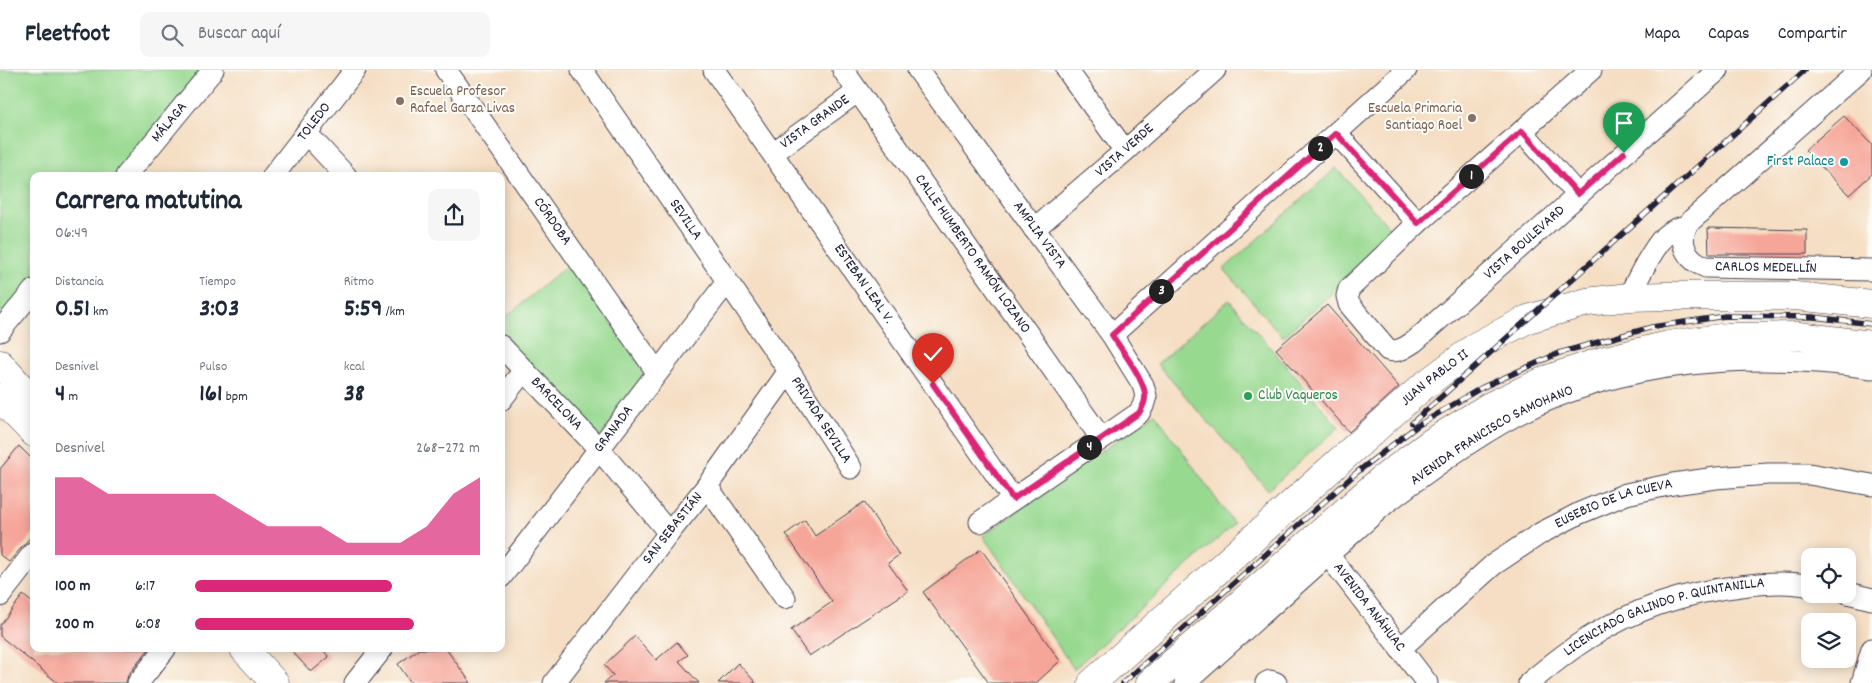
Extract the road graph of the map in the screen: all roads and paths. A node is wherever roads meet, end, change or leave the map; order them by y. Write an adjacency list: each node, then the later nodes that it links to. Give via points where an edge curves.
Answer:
1 (213, 70): 20 (street, MÁLAGA)
2 (446, 70): 40 (street, CÓRDOBA)
3 (582, 70): 28 (street, SEVILLA)
4 (714, 70): 19 (street, ESTEBAN LEAL V.)
5 (842, 70): 14 (street, CALLE HUMBERTO RAMÓN LOZANO)
6 (918, 70): 26 (street, AMPLIA VISTA)
7 (1068, 70): 18 (street)
8 (1215, 70): 18 (street, VISTA VERDE)
9 (1406, 70): 17 (street)
10 (1591, 70): 15 (street)
11 (1718, 70): 23 (street, VISTA BOULEVARD)
12 (1861, 70): 25 (street)
13 (353, 71): 16 (street, TOLEDO)
14 (858, 92): 19 (street, VISTA GRANDE); 45 (street, CALLE HUMBERTO RAMÓN LOZANO)
15 (1522, 131): 23 (street); 24 (street)
16 (306, 133): 21 (street, TOLEDO); 22 (street)
17 (1336, 133): 24 (street); 33 (street)
18 (1125, 151): 26 (street, VISTA VERDE)
19 (773, 153): 50 (street, ESTEBAN LEAL V.)
20 (129, 172)
21 (276, 172)
22 (342, 172)
23 (1578, 194): 24 (street, VISTA BOULEVARD, via 1414,341 1394,352 1388,350 1348,304 1347,296 1349,288)
24 (1418, 223)
25 (1686, 226): 27 (street, CARLOS MEDELLÍN, via 1685,248 1691,259 1706,267); 30 (street, via 1664,237)
26 (1034, 228): 33 (street, AMPLIA VISTA)
27 (1872, 270)
28 (727, 282): 39 (street, SEVILLA); 40 (street, GRANADA)
29 (30, 295): 32 (street)
30 (1629, 297): 31 (main road, JUAN PABLO II, via 1795,296); 70 (main road, JUAN PABLO II, via 1587,302 1528,319 1478,345 1422,387)
31 (1872, 304)
32 (0, 331)
33 (1112, 335): 45 (street, AMPLIA VISTA, via 1143,385 1146,396 1139,413)
34 (1872, 345): 71 (main road, via 1798,336 1728,337 1668,345 1606,360 1556,377 1497,403 1432,442 1381,480)
35 (505, 350): 38 (street, BARCELONA)
36 (0, 364): 43 (main road)
37 (1872, 368): 53 (street, AVENIDA FRANCISCO SAMOHANO, via 1769,360 1656,368 1607,380 1558,397 1483,434 1387,502)
38 (524, 370): 41 (street); 46 (street, BARCELONA)
39 (789, 371): 47 (street, PRIVADA SEVILLA); 49 (street, SAN SEBASTIÁN)
40 (657, 372): 46 (street, GRANADA)
41 (505, 395)
42 (0, 398): 44 (main road)
43 (30, 398)
44 (30, 429)
45 (1101, 438): 50 (street)
46 (599, 450): 52 (street, BARCELONA); 55 (street, GRANADA)
47 (851, 468)
48 (1872, 485): 61 (street, EUSEBIO DE LA CUEVA, via 1809,474 1768,474 1690,481 1626,494 1541,533 1493,565)
49 (707, 486): 52 (street, SAN SEBASTIÁN); 59 (street)
50 (1013, 499): 51 (street)
51 (980, 522)
52 (669, 532): 69 (street, SAN SEBASTIÁN)
53 (1329, 556): 61 (street, AVENIDA ANÁHUAC); 72 (street, AVENIDA FRANCISCO SAMOHANO)
54 (30, 557): 58 (street)
55 (505, 572)
56 (1801, 584): 74 (street, LICENCIADO GALINDO P. QUINTANILLA, via 1760,583 1679,596 1635,613 1590,636)
57 (1856, 595): 60 (street)
58 (0, 596)
59 (785, 598)
60 (1872, 598)
61 (1400, 648): 73 (street, AVENIDA ANÁHUAC)
62 (1872, 649): 75 (street)
63 (163, 652): 66 (street)
64 (247, 652): 67 (main road)
65 (380, 652): 68 (street)
66 (138, 683)
67 (275, 683)
68 (355, 683)
69 (554, 683)
70 (1092, 683)
71 (1150, 683)
72 (1185, 683)
73 (1427, 683)
74 (1529, 683)
75 (1862, 683)

